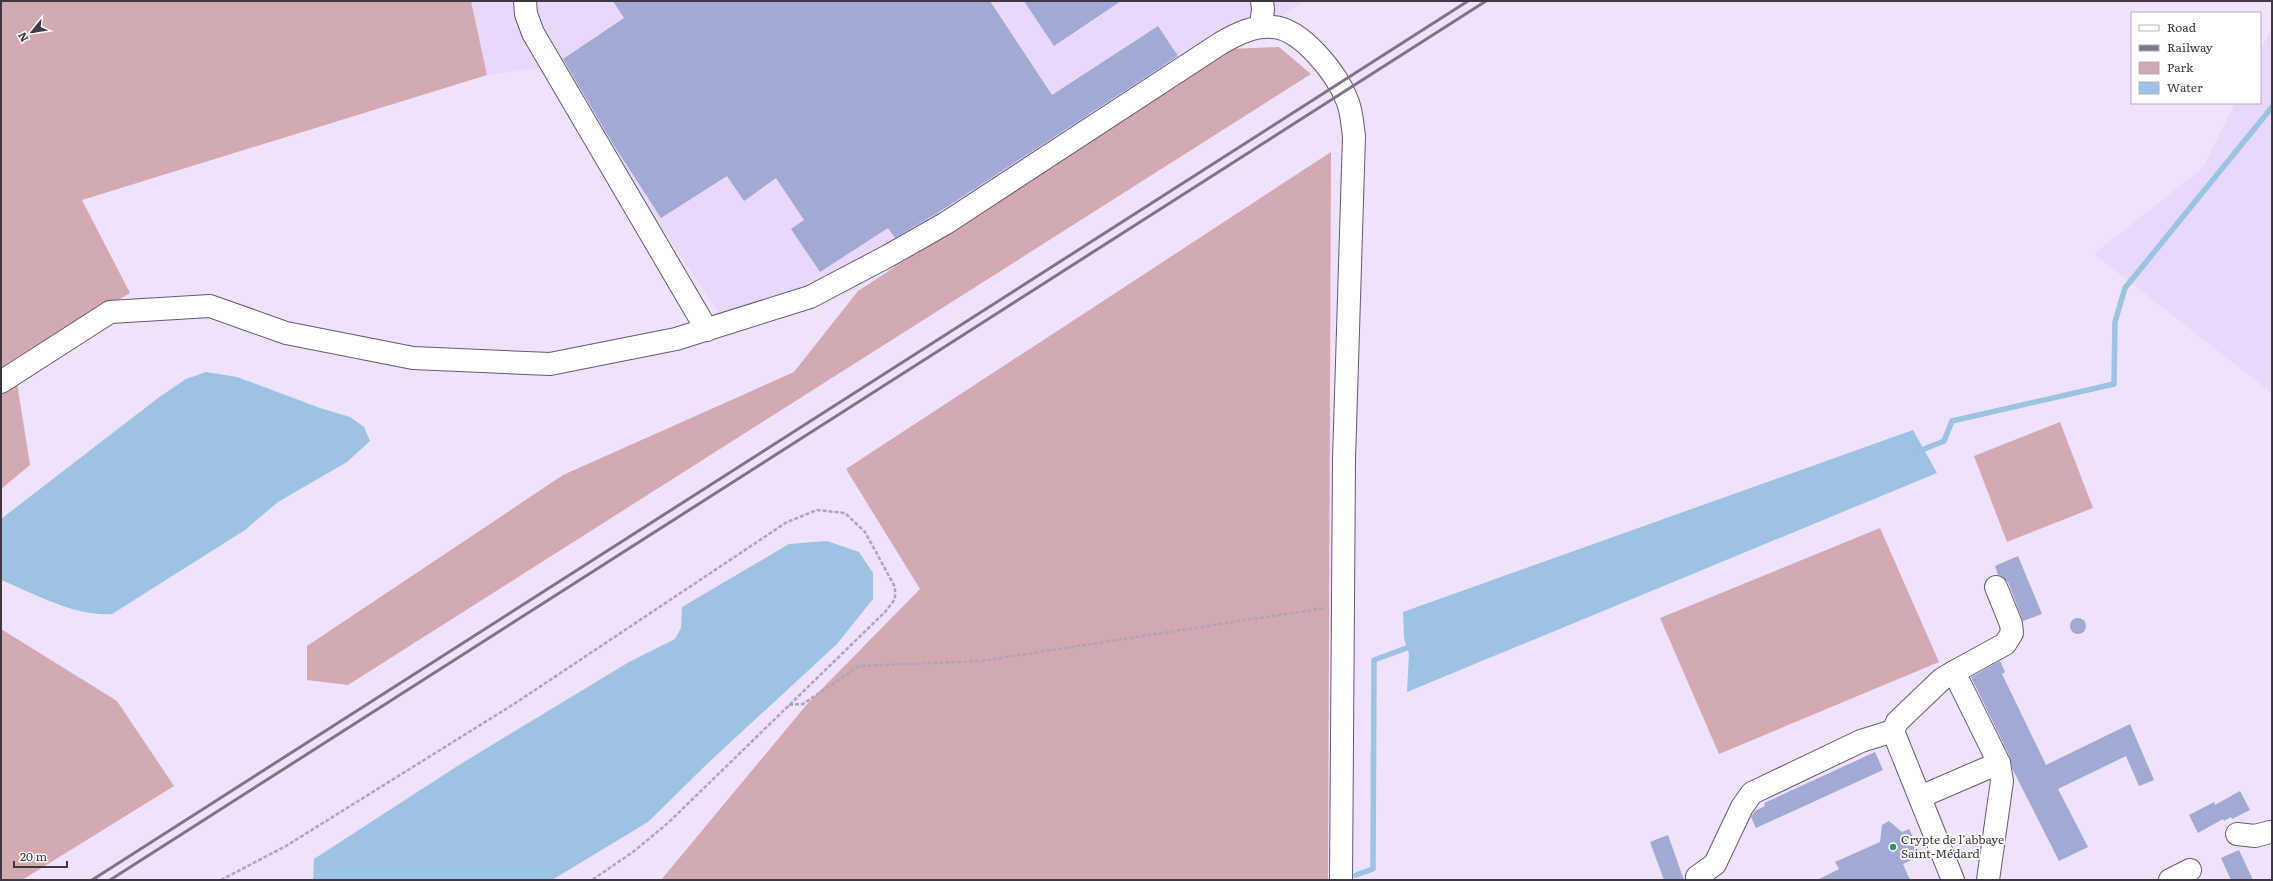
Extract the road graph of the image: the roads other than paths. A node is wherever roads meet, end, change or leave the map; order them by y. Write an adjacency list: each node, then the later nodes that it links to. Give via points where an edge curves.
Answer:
1 (525, 1): 4 (street, via 532,33)
2 (1262, 1): 3 (street)
3 (1261, 27): 4 (street, via 1236,34 1221,43 946,223 888,256 810,297); 15 (street, via 1274,27 1289,32 1323,62 1348,101 1354,136 1341,605)
4 (707, 330): 5 (street, via 676,339 550,364 413,358 286,334 210,306 110,312)
5 (1, 382)
6 (1996, 587): 7 (street, via 2011,624 2012,633 2005,644)
7 (1954, 672): 8 (street, via 1942,679 1908,711 1897,722); 9 (street)
8 (1893, 731): 10 (street); 14 (street, via 1861,741 1752,793 1742,806 1715,864)
9 (1999, 763): 10 (street); 17 (street, via 2002,781)
10 (1920, 797): 16 (street)
11 (2237, 834): 12 (street)
12 (2271, 834)
13 (2190, 870): 18 (street)
14 (1697, 877)
15 (1341, 880)
16 (1953, 880)
17 (1988, 880)
18 (2170, 880)

